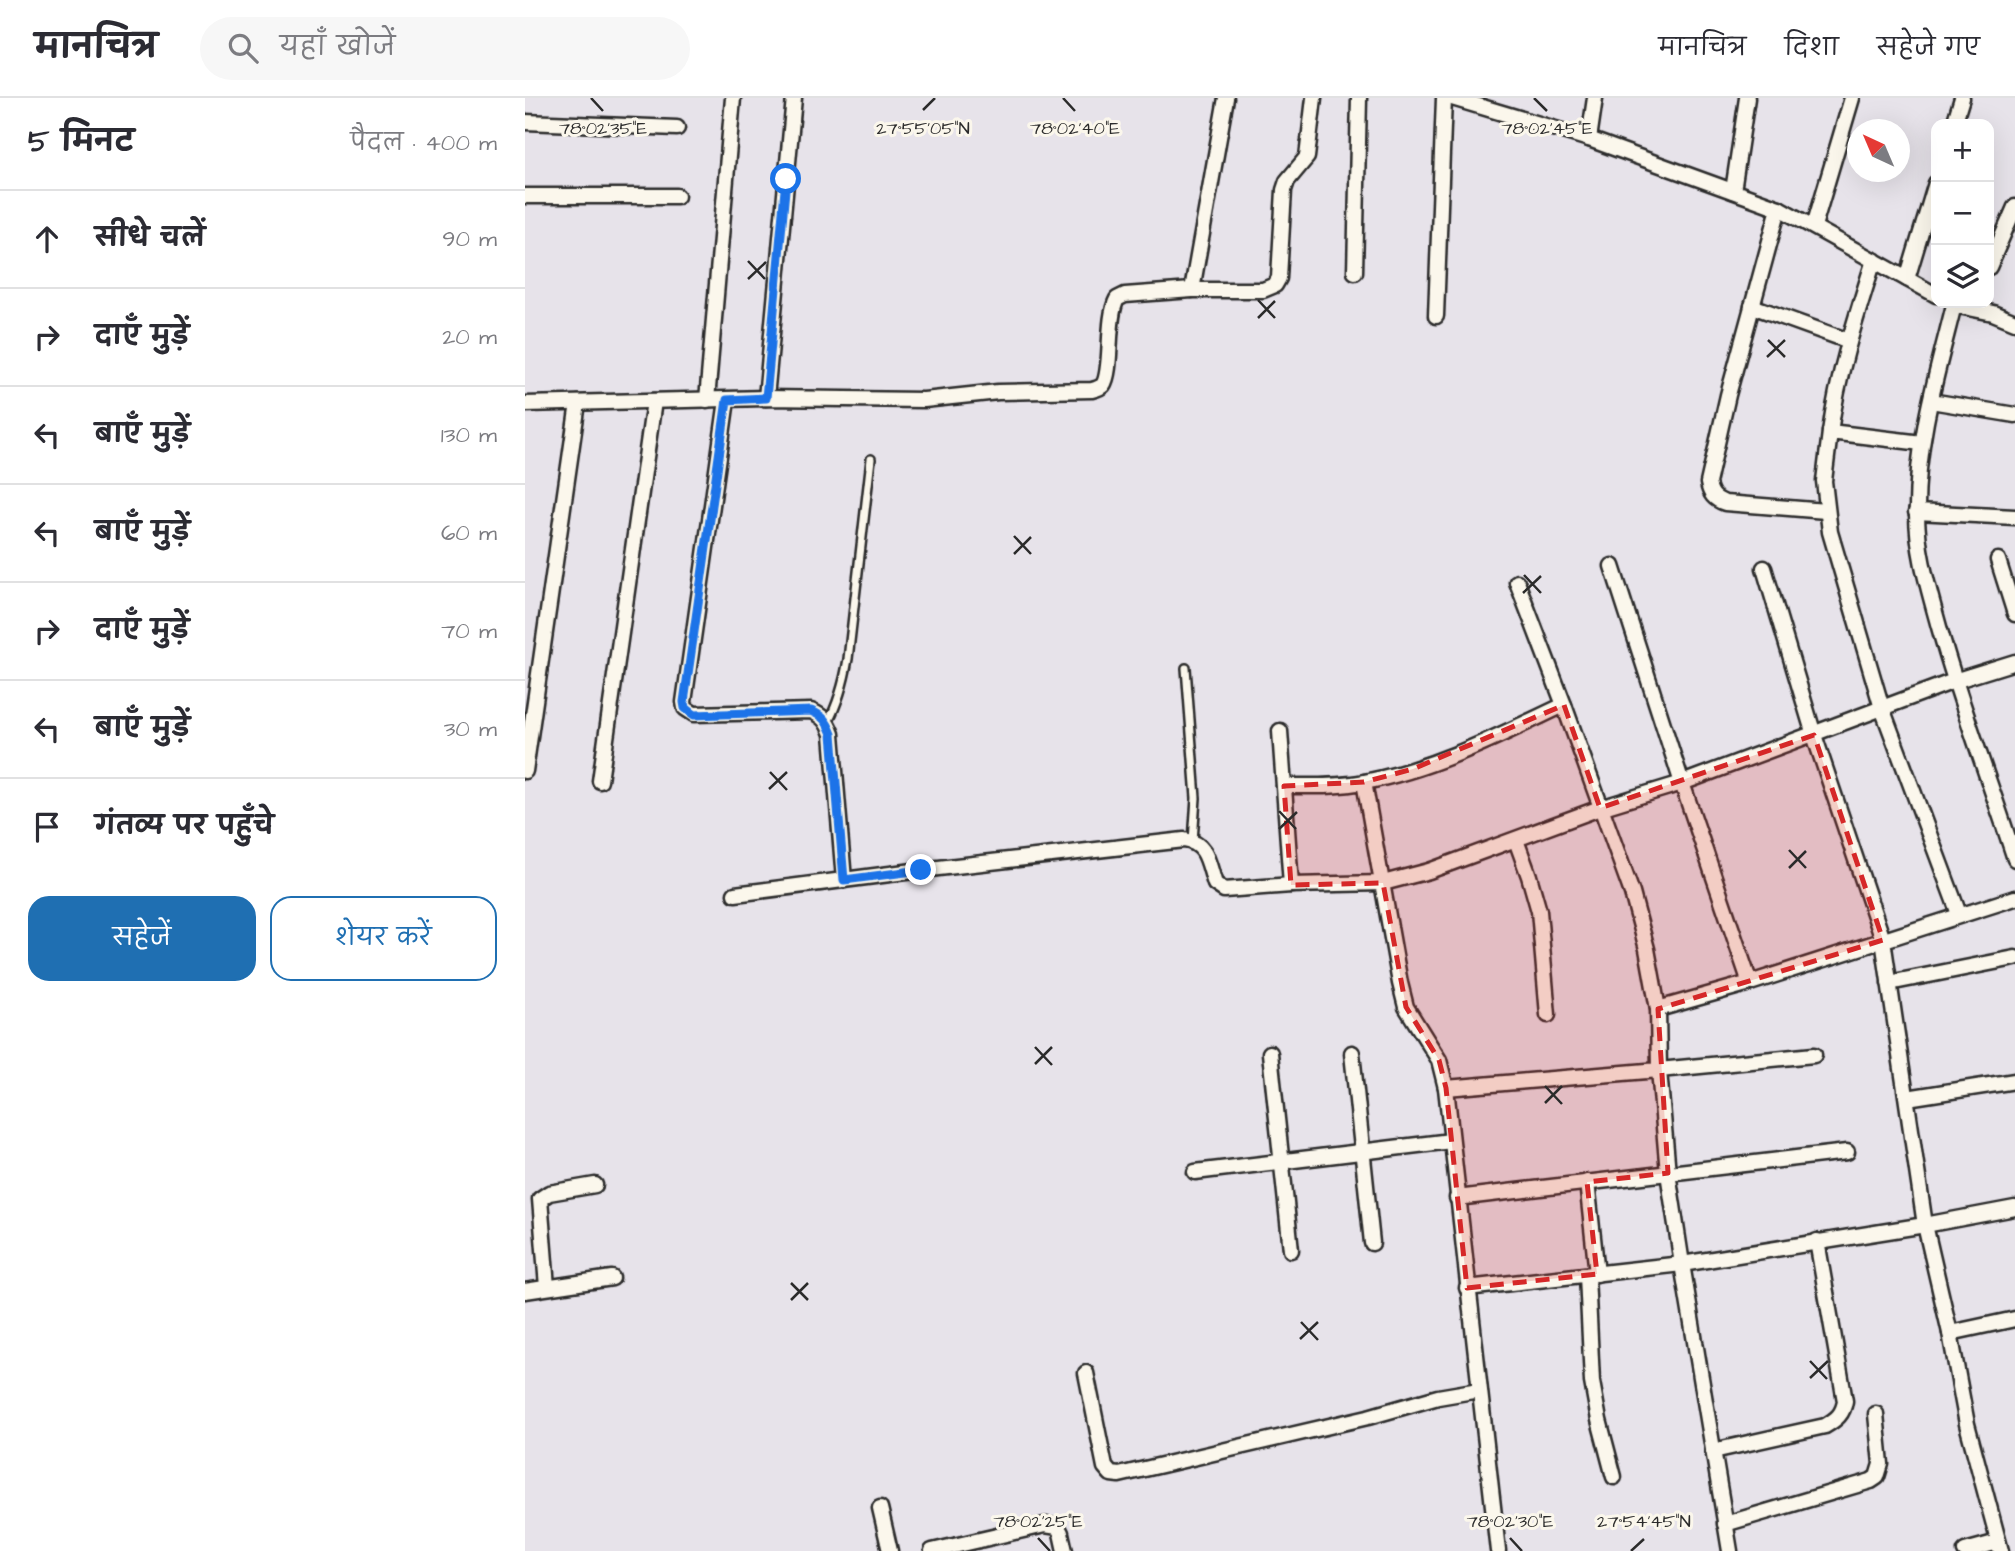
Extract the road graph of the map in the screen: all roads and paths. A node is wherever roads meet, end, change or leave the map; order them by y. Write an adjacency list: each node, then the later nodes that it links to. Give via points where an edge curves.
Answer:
1 (733, 98): 37 (street)
2 (794, 98): 36 (street)
3 (1226, 98): 28 (street)
4 (1314, 98): 28 (street, via 1307,157 1284,190 1275,285 1263,290)
5 (1359, 98): 26 (street)
6 (1444, 98): 33 (street)
7 (1452, 98): 12 (street)
8 (1595, 98): 16 (street)
9 (1747, 98): 17 (street)
10 (1851, 98): 23 (street)
11 (1962, 98): 13 (street)
12 (1477, 102): 16 (street)
13 (1956, 119)
14 (525, 122): 15 (street)
15 (677, 128)
16 (1589, 138): 17 (street)
17 (1733, 191): 22 (street)
18 (525, 196): 19 (street)
19 (677, 196)
20 (1931, 200): 27 (street)
21 (2015, 207): 24 (street)
22 (1779, 208): 23 (street); 30 (street)
23 (1814, 226): 25 (street)
24 (1994, 255)
25 (1874, 260): 27 (street); 35 (street)
26 (1355, 272)
27 (1907, 279): 29 (street)
28 (1192, 290): 36 (street, via 1117,299 1105,378 1092,390 998,392 924,400)
29 (1931, 292)
30 (1752, 306): 35 (street); 47 (street, via 1708,483 1710,492 1725,503)
31 (1951, 308): 40 (street)
32 (1978, 308): 34 (street)
33 (1437, 317)
34 (2015, 322)
35 (1849, 341): 44 (street)
36 (766, 398): 38 (street)
37 (707, 400): 38 (street); 39 (street)
38 (727, 400): 60 (street, via 685,708 694,715 811,711)
39 (654, 401): 41 (street); 64 (street)
40 (1931, 401): 43 (street); 45 (street)
41 (578, 403): 42 (street); 63 (street)
42 (525, 404)
43 (2015, 415)
44 (1830, 432): 45 (street); 47 (street, via 1823,481)
45 (1922, 443): 48 (street)
46 (871, 459): 60 (lane, via 844,686)
47 (1826, 511): 59 (street)
48 (1916, 512): 49 (street); 57 (street, via 1925,576)
49 (2015, 517)
50 (1997, 560): 54 (street)
51 (1612, 566): 66 (street)
52 (1763, 568): 62 (street)
53 (1517, 582): 58 (street)
54 (2015, 614)
55 (2015, 662): 57 (street)
56 (1186, 668): 70 (lane, via 1196,798)
57 (1954, 681): 59 (street); 71 (street)
58 (1564, 705): 65 (street, via 1467,749); 68 (street)
59 (1882, 708): 62 (street); 77 (street)
60 (828, 723): 72 (street)
61 (1280, 731): 67 (street)
62 (1814, 735): 66 (street); 78 (street)
63 (525, 771)
64 (600, 781)
65 (1364, 782): 67 (street); 73 (street)
66 (1682, 783): 68 (street); 81 (street)
67 (1284, 786): 74 (street)
68 (1600, 808): 69 (street); 82 (street, via 1632,893)
69 (1515, 839): 73 (street); 83 (street, via 1539,911)
70 (1193, 841): 72 (street); 74 (street, via 1202,847 1215,884 1224,890)
71 (2015, 859)
72 (844, 880): 75 (street)
73 (1383, 883): 74 (street); 89 (street, via 1406,1007 1439,1060)
74 (1291, 885)
75 (735, 894)
76 (2015, 898): 77 (street)
77 (1959, 914): 78 (street)
78 (1884, 940): 80 (street); 81 (street)
79 (2015, 958): 80 (street)
80 (1889, 983): 90 (street)
81 (1750, 984): 82 (street)
82 (1658, 1009): 87 (street)
83 (1548, 1015)
84 (1270, 1053): 94 (street)
85 (1352, 1053): 92 (street)
86 (1814, 1055): 87 (street)
87 (1659, 1070): 89 (street); 96 (street)
88 (2015, 1081): 90 (street)
89 (1446, 1088): 91 (street)
90 (1907, 1098): 101 (street)
91 (1451, 1141): 92 (street); 99 (street)
92 (1362, 1152): 94 (street); 103 (street)
93 (1847, 1152): 96 (street)
94 (1282, 1162): 95 (street); 104 (street)
95 (1195, 1172)
96 (1668, 1173): 97 (street); 105 (street)
97 (1587, 1182): 99 (street); 106 (street)
98 (595, 1185): 108 (street, via 549,1193 540,1199)
99 (1457, 1198): 109 (street)
100 (2015, 1209): 101 (street)
101 (1925, 1225): 102 (street); 112 (street)
102 (1817, 1241): 105 (street); 116 (street, via 1843,1411 1825,1426)
103 (1371, 1242)
104 (1291, 1251)
105 (1682, 1264): 106 (street); 116 (street)
106 (1592, 1274): 109 (street); 117 (street, via 1592,1382)
107 (612, 1279): 108 (street)
108 (547, 1287): 110 (street)
109 (1467, 1288): 114 (street)
110 (525, 1291)
111 (2015, 1319): 112 (street)
112 (1950, 1333): 120 (street, via 1967,1424)
113 (1086, 1373): 114 (street, via 1105,1467 1119,1475)
114 (1479, 1390): 124 (street)
115 (1876, 1415): 119 (street, via 1881,1464 1871,1482)
116 (1713, 1451): 119 (street)
117 (1614, 1477)
118 (880, 1508): 121 (street)
119 (1725, 1524): 125 (street)
120 (2000, 1546): 126 (street)
121 (890, 1551)
122 (932, 1551): 123 (street, via 1045,1525 1058,1527)
123 (1065, 1551)
124 (1498, 1551)
125 (1730, 1551)
126 (1965, 1551)

